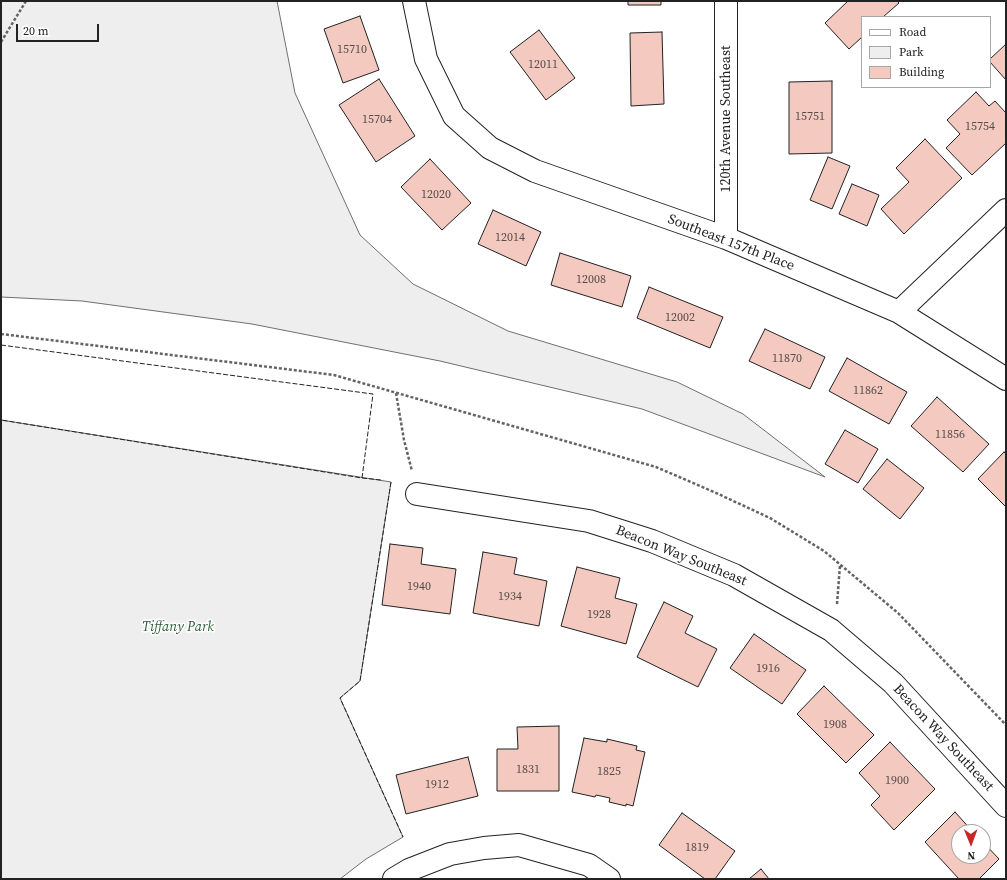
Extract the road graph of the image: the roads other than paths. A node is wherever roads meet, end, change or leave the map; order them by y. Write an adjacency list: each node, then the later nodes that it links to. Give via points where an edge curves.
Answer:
1 (414, 1): 4 (street, Southeast 157th Place, via 426,59 454,116 490,148 535,171)
2 (726, 1): 4 (street, 120th Avenue Southeast)
3 (1006, 210): 5 (street)
4 (726, 238): 5 (street, Southeast 157th Place)
5 (900, 312): 6 (street, Southeast 157th Place)
6 (1006, 379)
7 (417, 494): 8 (street, Beacon Way Southeast, via 589,521 652,541 734,574 831,630 893,683)
8 (1006, 806)
9 (394, 879): 10 (street, via 409,870 450,854 519,845 589,865)
10 (609, 879)

